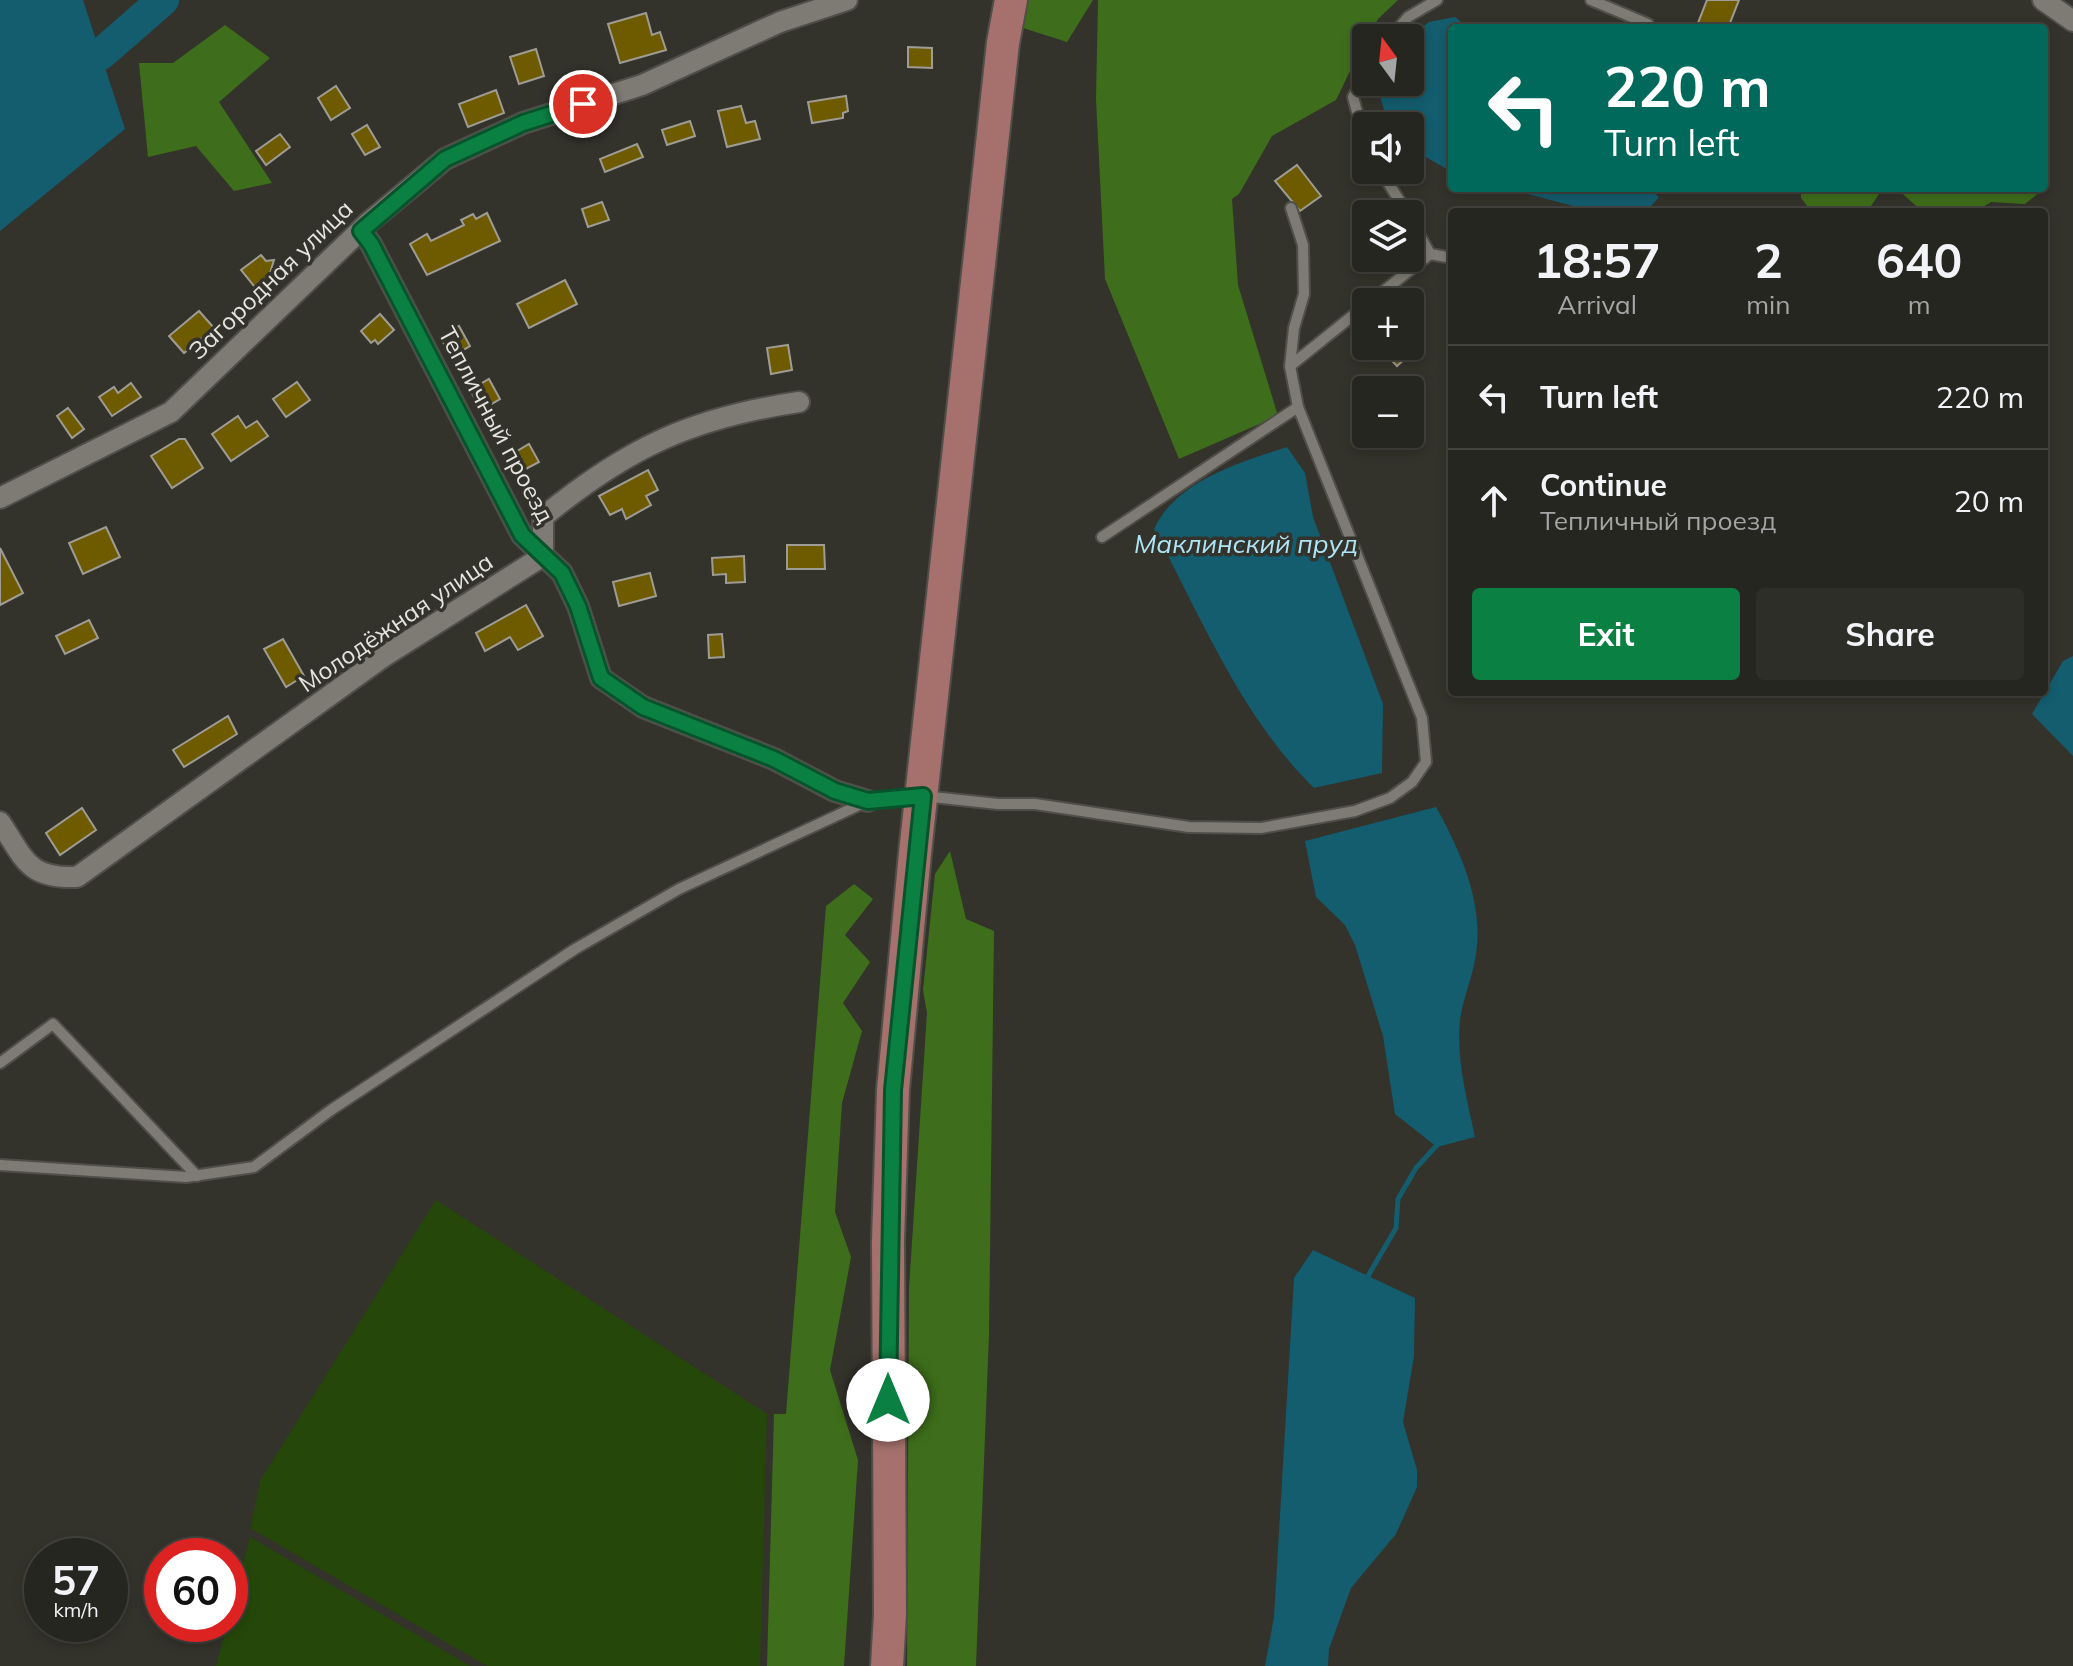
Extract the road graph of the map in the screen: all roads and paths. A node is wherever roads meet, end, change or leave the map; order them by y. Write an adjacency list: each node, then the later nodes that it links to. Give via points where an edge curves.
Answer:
1 (847, 0): 10 (street, Загородная улица, via 780,22 642,85 523,123 445,159)
2 (1011, 0): 22 (main road)
3 (1437, 0): 7 (lane)
4 (1591, 0): 8 (lane)
5 (2043, 0): 6 (street)
6 (2073, 21)
7 (1402, 24)
8 (1648, 24)
9 (1291, 208): 16 (lane, via 1303,245 1304,294)
10 (361, 231): 19 (street, Загородная улица, via 171,412); 21 (street, Тепличный проезд, via 522,535)
11 (1424, 243): 12 (lane)
12 (1430, 254): 13 (lane); 14 (lane)
13 (1448, 257)
14 (1388, 288)
15 (1352, 317): 16 (lane)
16 (1290, 366): 18 (lane)
17 (799, 402): 21 (street, via 737,411 657,439 589,479 543,517)
18 (1298, 407): 20 (lane); 22 (lane, via 1422,718 1426,762 1412,782 1390,798 1355,811 1261,828 1189,827 1035,804)
19 (0, 498)
20 (1102, 537)
21 (543, 556): 23 (street, Тепличный проезд, via 562,573 601,678 616,690 643,707); 24 (street, Молодёжная улица, via 386,655 77,877 48,879 29,865)
22 (923, 796): 23 (lane); 28 (main road, via 893,1090)
23 (868, 801): 27 (lane, via 679,889 575,949 254,1167)
24 (0, 822)
25 (0, 1063): 27 (lane, via 53,1024)
26 (0, 1165): 27 (lane)
27 (197, 1176)
28 (887, 1666)

